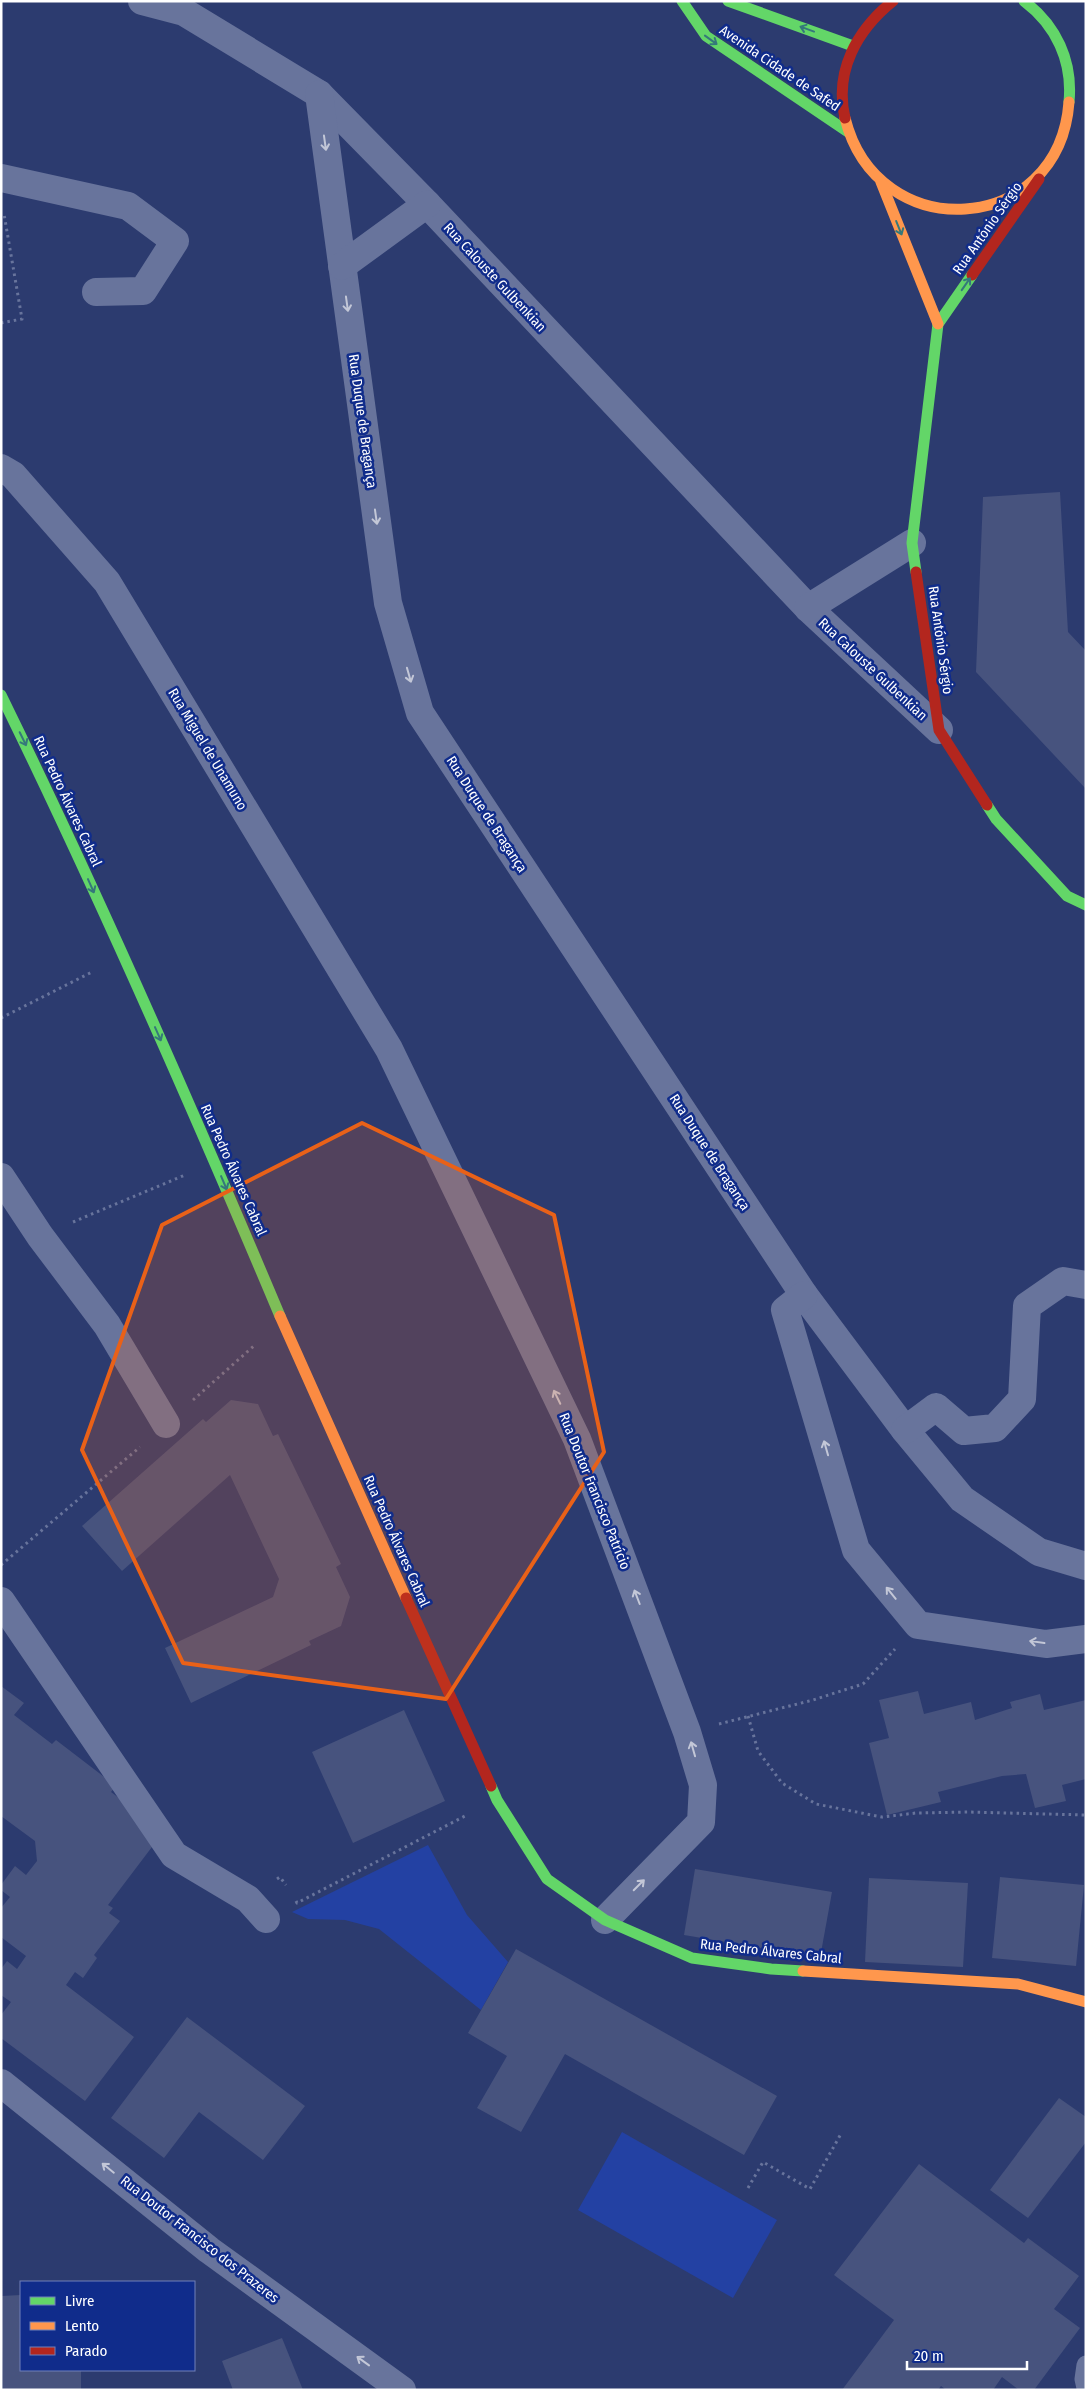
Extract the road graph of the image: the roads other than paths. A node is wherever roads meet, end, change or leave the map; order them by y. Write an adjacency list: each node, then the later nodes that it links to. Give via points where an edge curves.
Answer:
1 (142, 1): 11 (street, Rua Calouste Gulbenkian, via 184,12)
2 (682, 1): 12 (street, Avenida Cidade de Safed, one-way to 12, via 706,36)
3 (728, 1): 10 (street, one-way to 3)
4 (883, 1): 8 (street)
5 (893, 1): 8 (street)
6 (1024, 1): 9 (street)
7 (1038, 1): 9 (street)
8 (876, 13): 10 (street)
9 (1047, 20): 13 (street, via 1064,50 1073,83 1071,117)
10 (853, 46): 12 (street, via 844,74 842,104)
11 (319, 94): 16 (street, Rua Calouste Gulbenkian); 17 (street, Rua Duque de Bragança, one-way to 17)
12 (848, 132): 15 (street, via 862,160)
13 (1060, 149): 15 (street, via 1040,176 1012,197 979,209 944,210 910,201); 19 (street, Rua António Sérgio, one-way to 13)
14 (1, 178): 18 (street, via 128,206 175,241 143,291)
15 (881, 182): 19 (street, Rua António Sérgio, one-way to 19)
16 (426, 204): 17 (street); 22 (street, Rua Calouste Gulbenkian)
17 (342, 266): 29 (street, Rua Duque de Bragança, one-way to 29, via 388,603 420,713)
18 (96, 292)
19 (938, 324): 21 (street, Rua António Sérgio)
20 (1, 468): 26 (street, Rua Miguel de Unamuno, via 13,475 107,582)
21 (912, 543): 22 (street, Rua Calouste Gulbenkian); 24 (street, Rua António Sérgio)
22 (808, 608): 24 (street, Rua Calouste Gulbenkian)
23 (1, 695): 36 (street, Rua Pedro Álvares Cabral, one-way to 36, via 55,805 216,1163 285,1327 496,1800 547,1879)
24 (938, 730): 25 (street, Rua António Sérgio, via 996,819 1067,896)
25 (1086, 905)
26 (389, 1049): 36 (street, Rua Doutor Francisco Patrício, one-way to 26, via 701,1822 703,1785 687,1732 577,1438)
27 (1, 1177): 30 (street, via 40,1236 107,1324)
28 (1086, 1285): 31 (street, via 1063,1281 1027,1306 1022,1399 994,1428 964,1431 936,1407)
29 (804, 1295): 31 (street, Rua Duque de Bragança); 34 (street, one-way to 29, via 1046,1644 918,1625 856,1550 785,1310)
30 (166, 1424)
31 (905, 1430): 32 (street, Rua Duque de Bragança, via 962,1499 1039,1552)
32 (1086, 1566)
33 (1, 1601): 35 (street, via 174,1855 248,1899)
34 (1086, 1639)
35 (266, 1918)
36 (605, 1920): 37 (street, Rua Pedro Álvares Cabral, via 692,1958 772,1969 1018,1984)
37 (1086, 2002)
38 (1, 2083): 41 (street, Rua Doutor Francisco dos Prazeres, one-way to 38, via 209,2250)
39 (1086, 2365): 40 (lane)
40 (1086, 2388)
41 (399, 2389)

